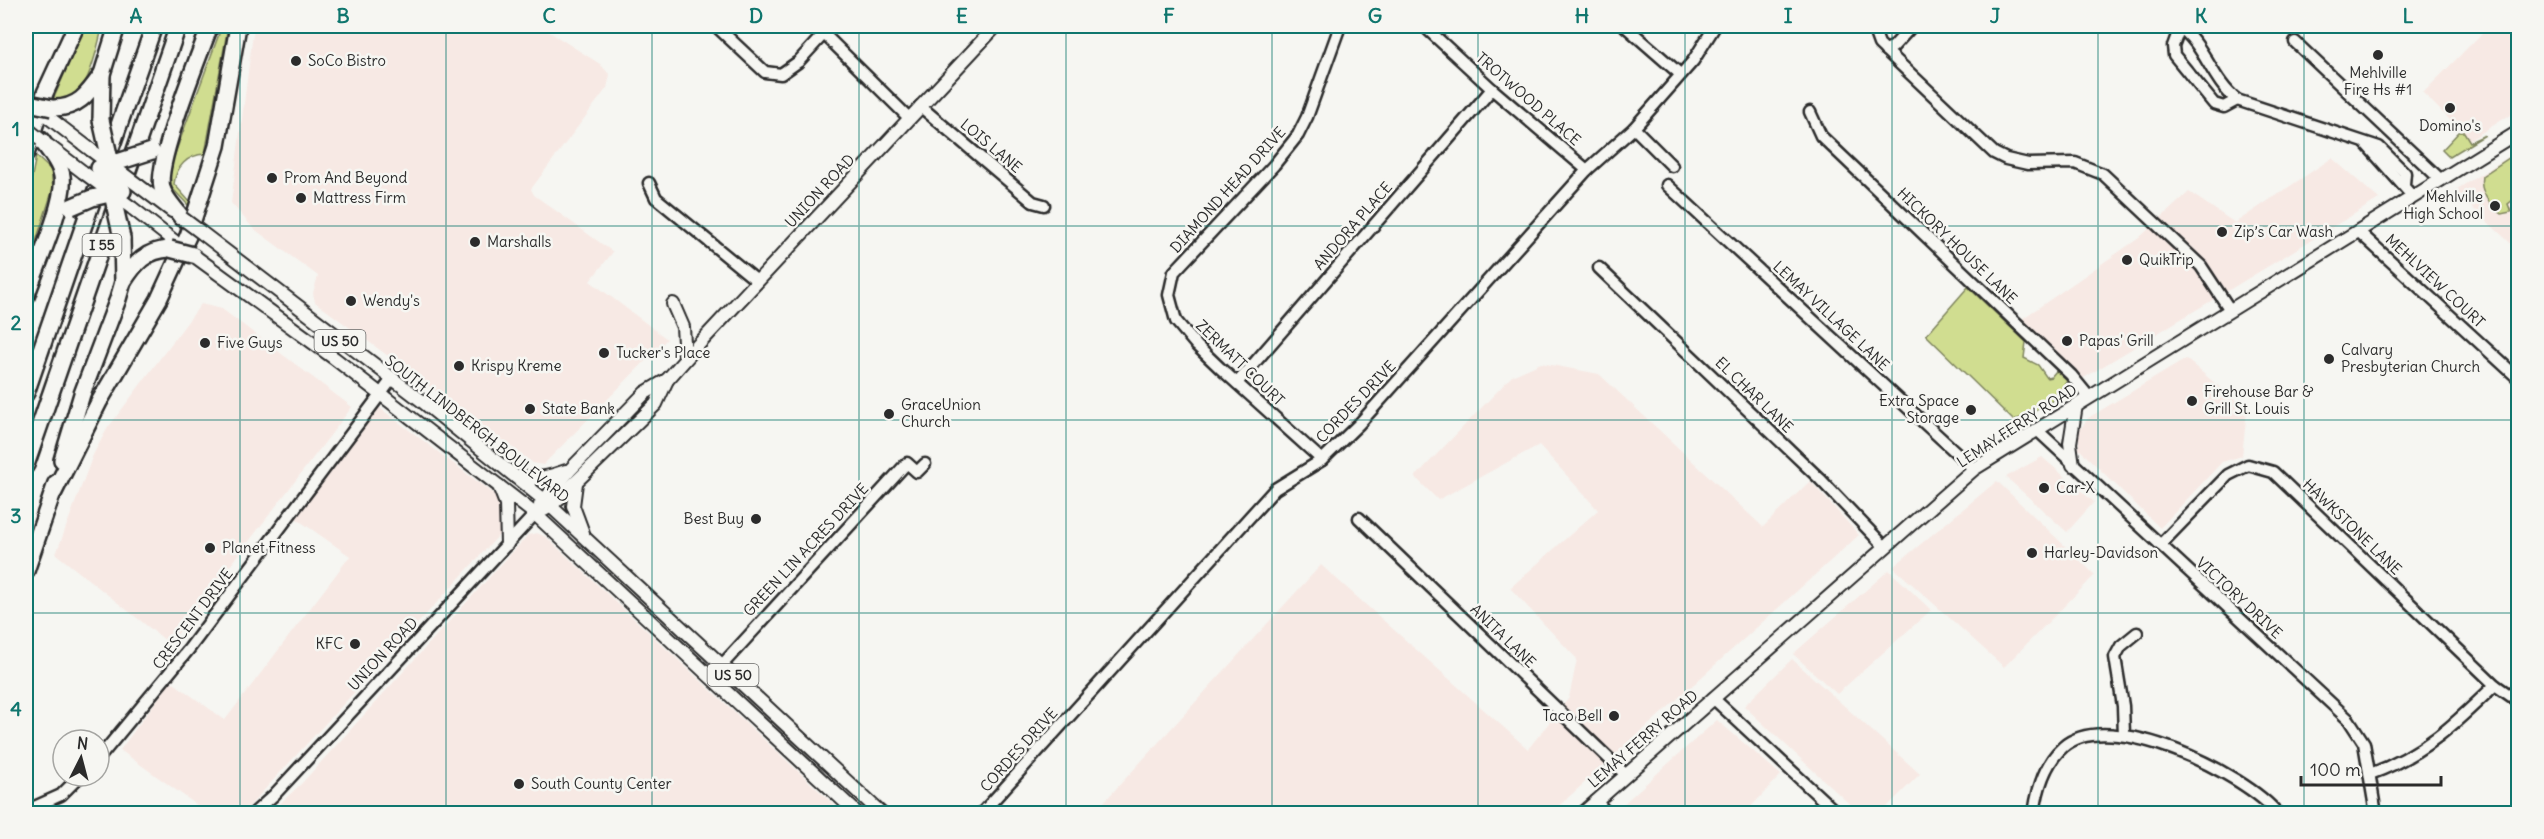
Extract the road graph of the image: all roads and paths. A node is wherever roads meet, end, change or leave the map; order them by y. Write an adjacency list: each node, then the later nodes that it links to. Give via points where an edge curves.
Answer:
1 (76, 26): 34 (highway, via 45,93)
2 (117, 26): 19 (highway)
3 (154, 26): 64 (highway, I 55)
4 (178, 26): 71 (highway, I 55)
5 (210, 26): 31 (highway)
6 (238, 26): 78 (highway, via 217,146 188,236 159,299 99,402)
7 (716, 26): 16 (street, via 765,72 781,74 798,62)
8 (996, 26): 24 (main road, UNION ROAD)
9 (1340, 26): 53 (street, DIAMOND HEAD DRIVE, via 1298,135)
10 (1424, 26): 21 (street, TROTWOOD PLACE)
11 (1625, 26): 20 (street)
12 (1715, 26): 20 (street, CORDES DRIVE)
13 (1879, 26): 18 (street, via 1875,38)
14 (1912, 26): 18 (street, via 1893,47)
15 (2179, 26): 22 (street, via 2199,47 2226,92); 22 (street, via 2174,56 2214,104 2224,107)
16 (827, 30): 27 (street)
17 (2295, 42): 39 (street)
18 (1885, 50): 58 (street, via 1994,153 2028,164 2075,163 2103,174 2201,266)
19 (102, 74): 25 (highway, via 81,101); 35 (highway, bridge)
20 (1680, 74): 29 (street, CORDES DRIVE)
21 (1492, 89): 37 (street, TROTWOOD PLACE); 63 (street, ANDORA PLACE)
22 (2237, 100): 44 (street, via 2379,147 2405,173 2404,184)
23 (27, 102): 25 (highway, bridge)
24 (920, 106): 27 (main road, UNION ROAD); 45 (street, LOIS LANE, via 1033,201)
25 (50, 112): 33 (main road)
26 (1810, 112): 66 (street, HICKORY HOUSE LANE, via 1821,136 2071,375)
27 (909, 118): 54 (main road, UNION ROAD)
28 (26, 128): 32 (main road, bridge)
29 (1634, 128): 36 (street); 37 (street, CORDES DRIVE)
30 (2518, 132): 39 (main road, LEMAY FERRY ROAD)
31 (171, 135): 35 (highway, bridge, via 152,151); 47 (highway, via 160,181 164,194)
32 (41, 140): 38 (main road); 48 (highway, via 63,178)
33 (91, 150): 35 (highway, bridge)
34 (26, 154)
35 (105, 166): 38 (highway, bridge); 42 (main road, SOUTH LINDBERGH BOULEVARD / US 50, bridge); 43 (highway, bridge)
36 (1672, 166)
37 (1587, 170): 69 (street, CORDES DRIVE, via 1475,298)
38 (83, 172): 43 (main road, bridge)
39 (2441, 180): 44 (main road, LEMAY FERRY ROAD)
40 (648, 183): 54 (street, via 656,198)
41 (1667, 184): 73 (street, LEMAY VILLAGE LANE)
42 (139, 186): 43 (highway, bridge); 47 (main road, SOUTH LINDBERGH BOULEVARD / US 50)
43 (118, 192): 46 (highway, bridge); 48 (highway, bridge, via 71,207); 55 (highway, bridge)
44 (2413, 197): 49 (main road, LEMAY FERRY ROAD)
45 (1044, 205)
46 (132, 208): 50 (main road)
47 (182, 218): 61 (main road, SOUTH LINDBERGH BOULEVARD / US 50, bridge)
48 (52, 225): 56 (highway)
49 (2358, 231): 58 (main road, LEMAY FERRY ROAD); 60 (street, MEHLVIEW COURT)
50 (172, 245): 51 (highway, bridge); 55 (highway, via 140,259)
51 (193, 255): 65 (main road, SOUTH LINDBERGH BOULEVARD / US 50)
52 (1599, 268): 85 (street, EL CHAR LANE, via 1820,479)
53 (1174, 272): 63 (street, ZERMATT COURT, via 1169,295 1176,321)
54 (757, 281): 59 (main road, UNION ROAD)
55 (123, 282): 78 (highway, via 71,426)
56 (26, 297)
57 (673, 304): 59 (main road, via 683,327)
58 (2230, 310): 66 (main road, LEMAY FERRY ROAD)
59 (685, 359): 62 (main road, UNION ROAD)
60 (2518, 378)
61 (392, 379): 65 (street, CRESCENT DRIVE); 75 (main road, SOUTH LINDBERGH BOULEVARD / US 50)
62 (667, 380): 74 (main road, UNION ROAD, via 645,393); 76 (main road, UNION ROAD, via 656,404)
63 (1237, 382): 69 (street, ZERMATT COURT)
64 (26, 393)
65 (381, 394): 77 (main road, SOUTH LINDBERGH BOULEVARD / US 50); 94 (street, CRESCENT DRIVE, via 189,649)
66 (2089, 397): 67 (main road, LEMAY FERRY ROAD)
67 (2076, 405): 68 (main road, LEMAY FERRY ROAD); 72 (main road, via 2070,443)
68 (2036, 429): 72 (street, VICTORY DRIVE); 73 (main road, LEMAY FERRY ROAD)
69 (1322, 460): 103 (street, CORDES DRIVE, via 1275,489)
70 (926, 464): 88 (street, GREEN LIN ACRES DRIVE, via 917,472 907,463)
71 (26, 465)
72 (2073, 465): 84 (street, VICTORY DRIVE)
73 (1974, 469): 85 (main road, LEMAY FERRY ROAD)
74 (570, 470): 75 (main road, via 534,480); 79 (main road, UNION ROAD)
75 (517, 477): 79 (main road, SOUTH LINDBERGH BOULEVARD / US 50)
76 (576, 481): 79 (main road, UNION ROAD); 82 (main road, via 573,506)
77 (498, 485): 80 (main road, SOUTH LINDBERGH BOULEVARD / US 50); 83 (main road, via 506,504)
78 (54, 492): 86 (highway)
79 (547, 502): 80 (main road, UNION ROAD); 82 (main road, SOUTH LINDBERGH BOULEVARD / US 50)
80 (535, 514): 83 (street, UNION ROAD); 89 (main road, SOUTH LINDBERGH BOULEVARD / US 50)
81 (1359, 518): 96 (street, ANITA LANE)
82 (585, 536): 88 (main road, SOUTH LINDBERGH BOULEVARD / US 50)
83 (507, 544): 100 (street, UNION ROAD)
84 (2160, 545): 90 (street, HAWKSTONE LANE, via 2228,475 2248,465 2273,472); 95 (street, VICTORY DRIVE, via 2349,720 2364,742)
85 (1885, 547): 91 (main road, LEMAY FERRY ROAD)
86 (26, 571)
87 (2137, 633): 93 (street, via 2121,646 2115,657)
88 (722, 664): 89 (street, GREEN LIN ACRES DRIVE); 102 (main road, SOUTH LINDBERGH BOULEVARD / US 50)
89 (711, 677): 101 (main road, SOUTH LINDBERGH BOULEVARD / US 50)
90 (2495, 685): 92 (street, HAWKSTONE LANE); 95 (street, via 2443,735 2416,753)
91 (1713, 698): 96 (main road, LEMAY FERRY ROAD); 106 (street)
92 (2518, 701)
93 (2124, 735): 107 (street, via 2084,737 2064,747 2037,791); 108 (street, via 2193,757 2248,788)
94 (111, 743)
95 (2370, 774): 109 (street, VICTORY DRIVE)
96 (1626, 775): 98 (main road, LEMAY FERRY ROAD)
97 (68, 788): 99 (street)
98 (1596, 801): 104 (main road, LEMAY FERRY ROAD); 105 (street)
99 (32, 808)
100 (253, 813)
101 (858, 813)
102 (882, 813)
103 (981, 813)
104 (1582, 813)
105 (1608, 813)
106 (1838, 813)
107 (2034, 813)
108 (2278, 813)
109 (2376, 813)

